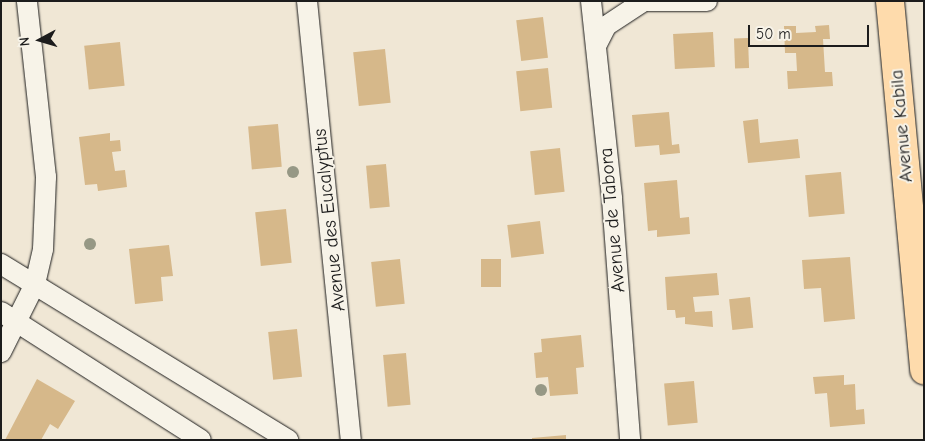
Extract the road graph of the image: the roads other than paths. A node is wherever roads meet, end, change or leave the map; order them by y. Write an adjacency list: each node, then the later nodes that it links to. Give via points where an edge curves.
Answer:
1 (27, 1): 9 (street, via 46,177 43,249)
2 (307, 1): 15 (street, Avenue des Eucalyptus)
3 (591, 1): 7 (street, Avenue de Tabora)
4 (707, 1): 6 (street)
5 (890, 1): 12 (highway, Avenue Kabila)
6 (637, 2): 7 (street, via 606,26)
7 (596, 46): 16 (street, Avenue de Tabora)
8 (1, 264): 9 (street)
9 (35, 284): 10 (street); 14 (street)
10 (8, 316): 11 (street); 13 (street)
11 (1, 352)
12 (924, 370)
13 (201, 440)
14 (288, 440)
15 (351, 440)
16 (630, 440)

